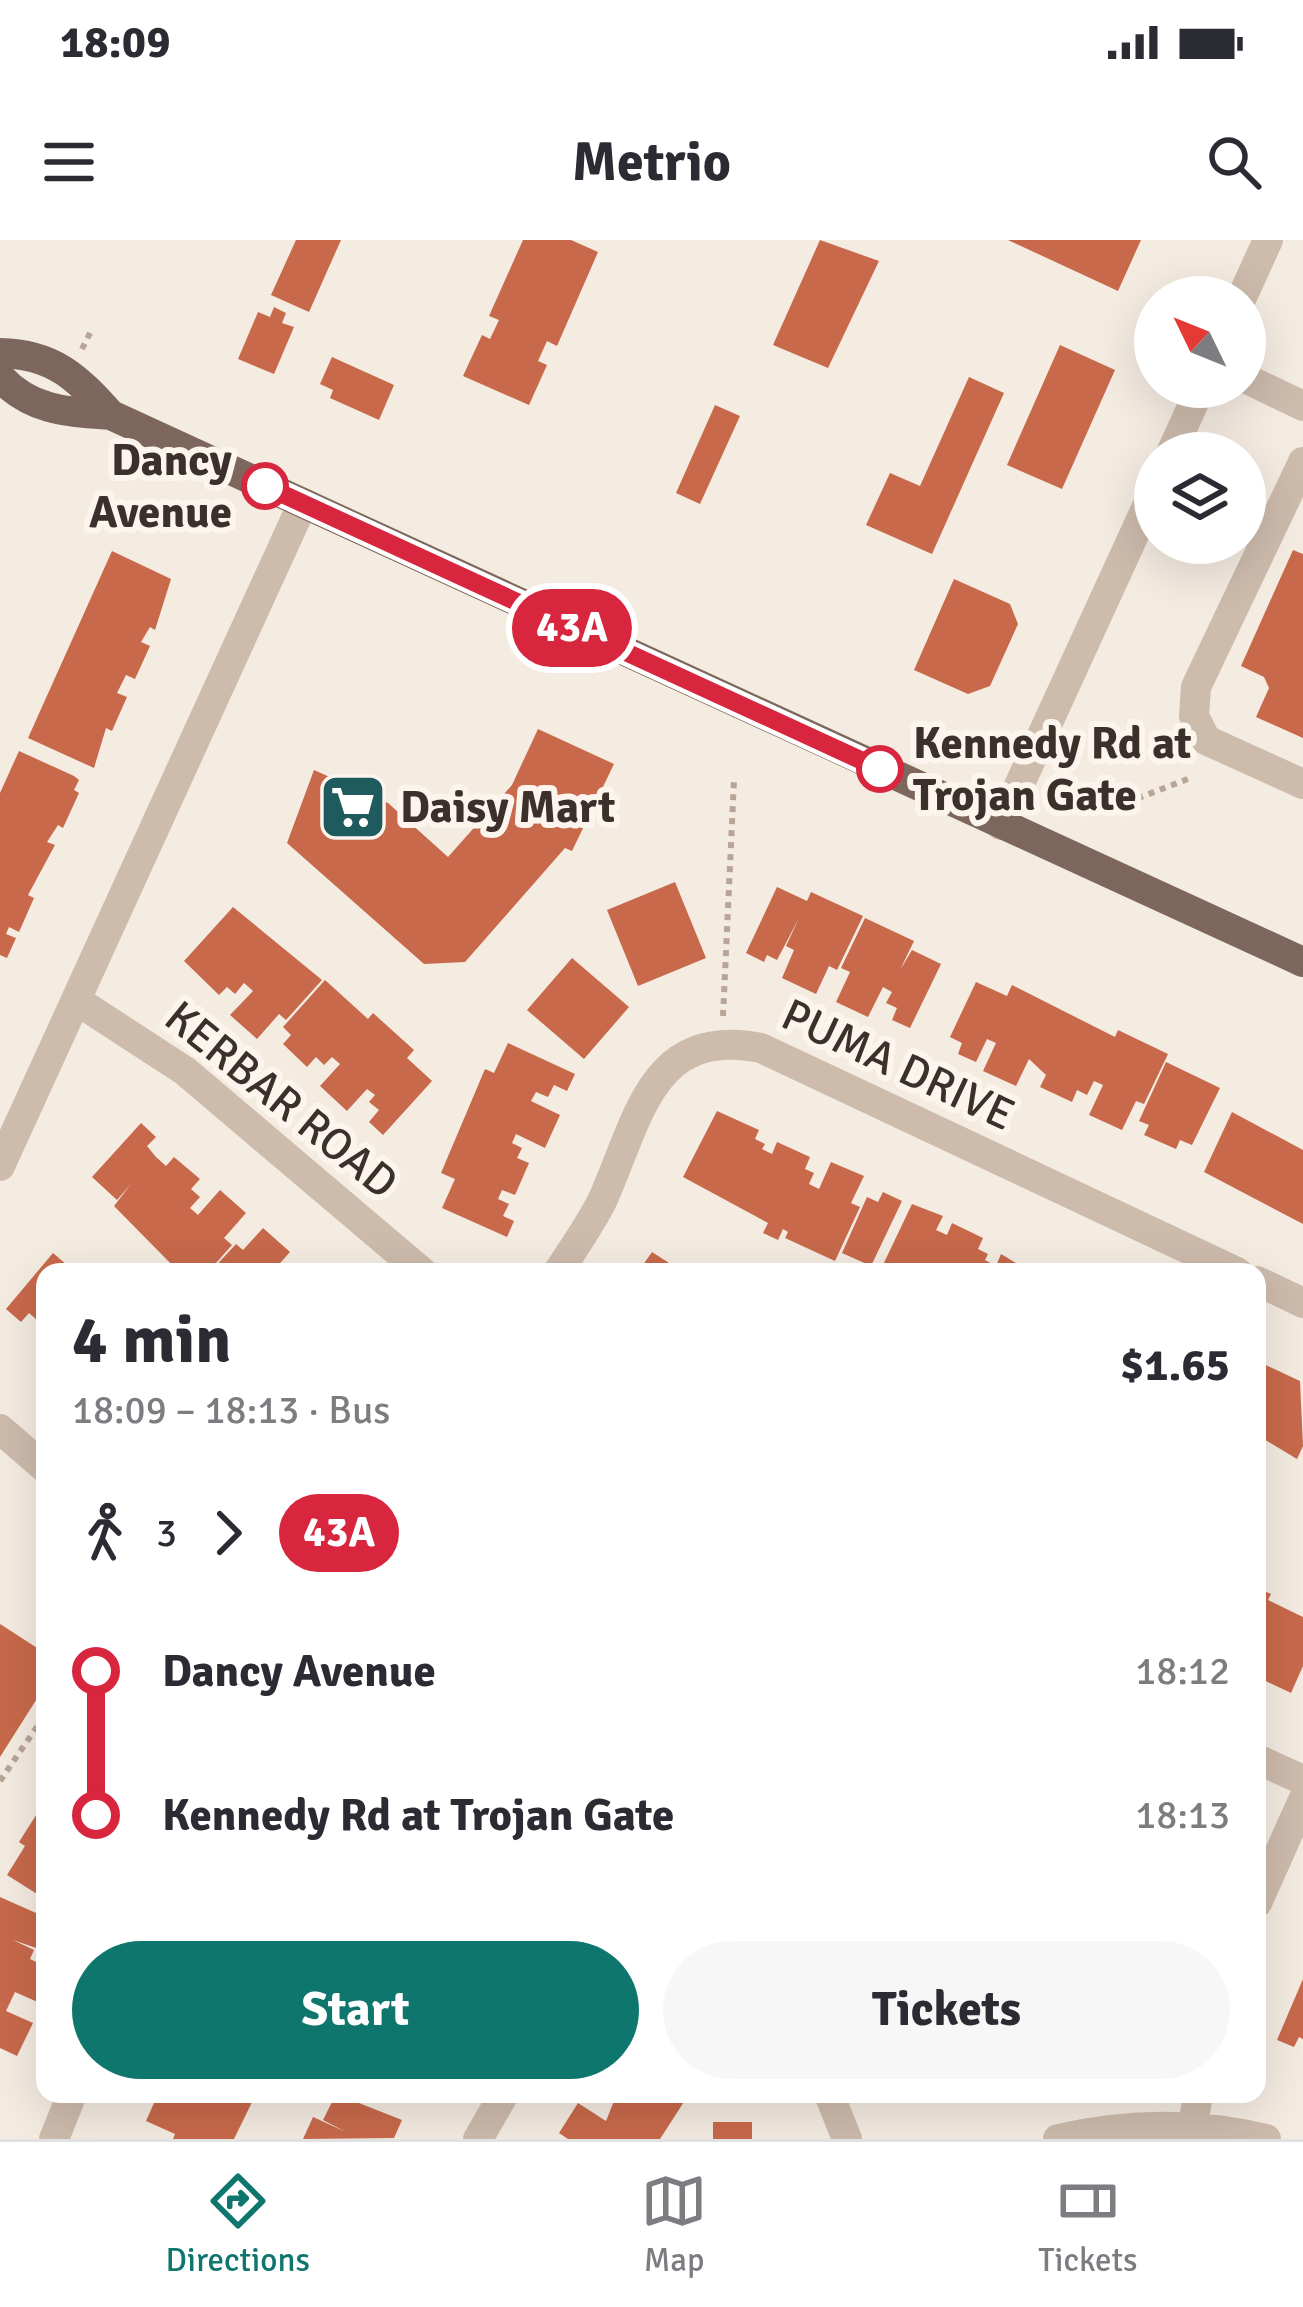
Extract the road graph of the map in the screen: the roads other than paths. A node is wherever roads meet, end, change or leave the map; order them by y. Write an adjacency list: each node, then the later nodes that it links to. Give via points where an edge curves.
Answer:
1 (1268, 240): 2 (street)
2 (1252, 276)
3 (0, 353): 7 (main road, via 33,354 71,371)
4 (0, 377): 7 (main road, via 52,411)
5 (1266, 384): 6 (street)
6 (1300, 395)
7 (111, 415): 10 (main road)
8 (1303, 462): 9 (street)
9 (1295, 499): 12 (street, via 1196,687 1194,716 1206,740)
10 (303, 503): 13 (main road); 15 (street)
11 (1134, 535): 13 (street)
12 (1303, 784)
13 (1000, 825): 14 (main road)
14 (1303, 962)
15 (80, 1002): 16 (street); 17 (street, KERBAR ROAD, via 185,1070)
16 (0, 1166)
17 (411, 1263)
18 (564, 1263): 19 (street, PUMA DRIVE, via 664,1069 723,1040 761,1048)
19 (1218, 1263)
20 (1266, 1285): 21 (street)
21 (1303, 1303)
22 (0, 1430): 23 (street)
23 (36, 1460)
24 (1266, 1763): 25 (street)
25 (1303, 1780)
26 (1303, 1800): 27 (street)
27 (1266, 1883)
28 (68, 2103): 33 (street)
29 (499, 2103): 34 (street)
30 (833, 2103): 35 (street)
31 (1197, 2103): 32 (street)
32 (1193, 2126): 36 (street); 37 (street)
33 (54, 2139)
34 (478, 2139)
35 (847, 2139)
36 (1058, 2139)
37 (1266, 2139)

